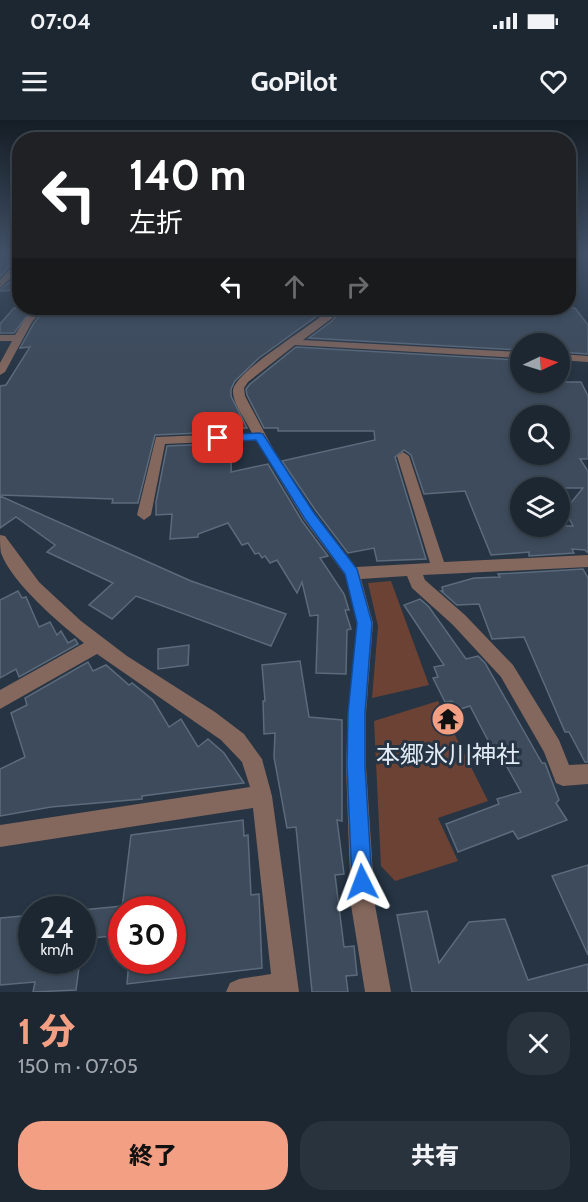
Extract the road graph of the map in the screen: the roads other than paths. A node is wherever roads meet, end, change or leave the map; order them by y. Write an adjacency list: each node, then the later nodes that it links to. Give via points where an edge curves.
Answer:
1 (34, 315): 4 (street)
2 (328, 315): 5 (street)
3 (0, 338): 4 (street)
4 (19, 338): 9 (street)
5 (294, 342): 6 (street); 10 (street, via 239,386 239,396)
6 (510, 354)
7 (570, 358): 8 (street)
8 (588, 359)
9 (0, 372)
10 (259, 436): 12 (street, via 160,440); 17 (street, via 309,516)
11 (403, 456): 15 (street)
12 (144, 515)
13 (0, 540): 18 (street, via 15,565 45,598)
14 (588, 561): 15 (street)
15 (439, 569): 16 (street)
16 (413, 570): 17 (street); 20 (street, via 418,584 507,671 552,747 563,776)
17 (352, 573): 25 (street, via 364,623 356,766 363,905)
18 (98, 644): 19 (street); 21 (street, via 228,733 258,771)
19 (0, 700)
20 (588, 774)
21 (262, 796): 22 (street); 23 (street)
22 (0, 836)
23 (286, 989): 24 (street)
24 (239, 992)
25 (378, 992)

